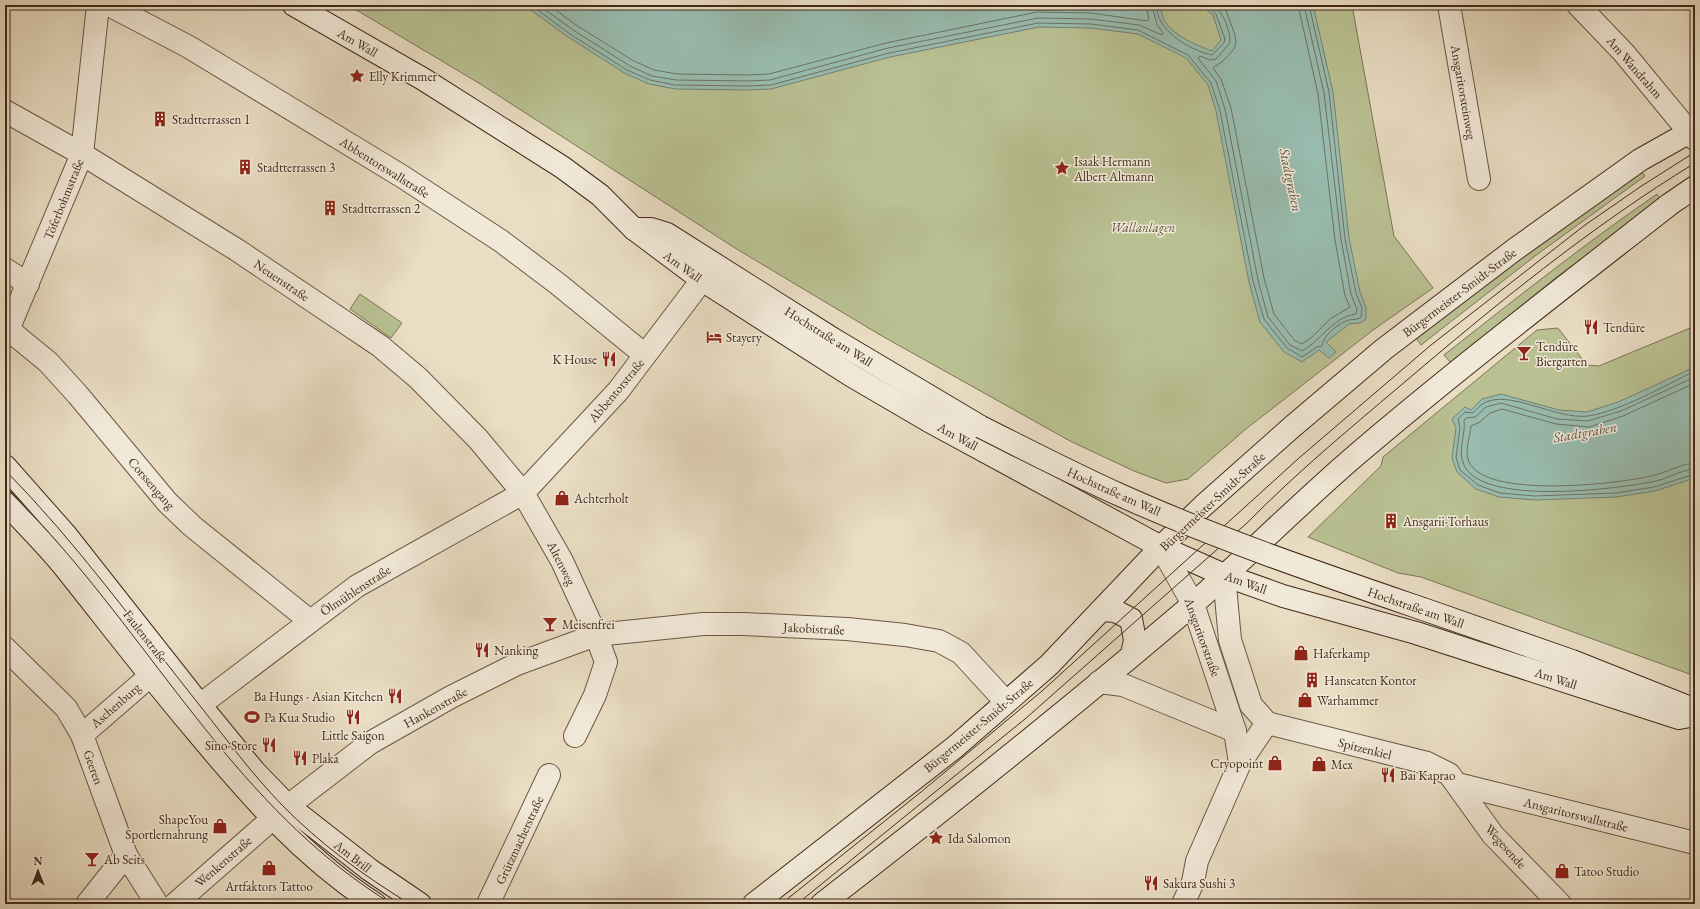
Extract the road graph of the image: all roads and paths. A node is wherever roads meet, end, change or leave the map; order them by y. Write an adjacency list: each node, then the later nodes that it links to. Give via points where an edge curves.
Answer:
1 (98, 5): 8 (main road, Töferbohmstraße)
2 (109, 5): 16 (main road, Abbentorswallstraße, via 207,58 501,241)
3 (294, 5): 11 (main road, Am Wall, via 423,79 518,139 600,195)
4 (1449, 5): 9 (main road, Ansgaritorsteinweg)
5 (1578, 5): 7 (main road, Am Wandrahm, via 1624,53)
6 (5, 111): 8 (main road, Neuenstraße)
7 (1693, 133): 20 (main road, Bürgermeister-Smidt-Straße, via 1640,160 1514,250 1384,349 1239,473)
8 (82, 154): 14 (main road, Töferbohmstraße); 18 (main road, Neuenstraße, via 237,250 380,346 418,378 478,439)
9 (1479, 179)
10 (1695, 187): 21 (main road, via 1477,354 1353,458)
11 (634, 229): 13 (main road, Am Wall); 32 (main road, Hochstraße am Wall, bridge, via 651,229 667,234 833,339 982,427 1062,468 1174,518 1293,564 1572,661)
12 (5, 269): 14 (main road)
13 (702, 280): 16 (main road, Abbentorstraße); 20 (main road, Am Wall, via 865,384)
14 (28, 284): 15 (main road, Töferbohmstraße)
15 (7, 333): 24 (main road, Corssengang, via 48,362 167,502 192,526)
16 (645, 355): 18 (main road, Abbentorstraße, via 618,391)
17 (5, 466): 31 (main road, Faulenstraße, via 66,535)
18 (523, 493): 24 (main road, Ölmühlenstraße, via 357,586); 25 (main road, Altenweg, via 562,561)
19 (5, 502): 28 (main road, Faulenstraße, via 65,568)
20 (1161, 547): 21 (main road, Am Wall); 22 (main road, Ansgaritorstraße); 23 (main road, Bürgermeister-Smidt-Straße)
21 (1224, 574): 22 (main road); 33 (main road, Am Wall, via 1283,596 1416,633 1679,718); 34 (main road, Ansgaritorstraße, via 1230,640 1252,705)
22 (1193, 604): 27 (main road); 35 (main road, Ansgaritorstraße)
23 (1103, 610): 27 (main road, via 1115,611 1131,619 1135,640); 30 (main road, Bürgermeister-Smidt-Straße, via 1049,665)
24 (310, 621): 31 (main road, Ölmühlenstraße)
25 (596, 635): 30 (main road, Jakobistraße, via 703,624 744,624 847,629 905,635 939,641 961,652); 37 (main road, via 606,662 595,695); 41 (main road, Hankenstraße, via 517,664 451,697 370,744)
26 (5, 648): 36 (main road, Geeren, via 66,708)
27 (1132, 654): 29 (main road)
28 (150, 676): 36 (main road, Aschenburg); 41 (main road, Faulenstraße, via 248,794)
29 (1099, 682): 35 (main road, via 1123,685); 51 (main road, via 919,830)
30 (1006, 702): 50 (main road, Bürgermeister-Smidt-Straße, via 955,747)
31 (200, 705): 41 (main road, Faulenstraße, via 255,772)
32 (1695, 710)
33 (1695, 715)
34 (1267, 723): 38 (main road); 40 (main road, Spitzenkiel, via 1427,763 1449,774)
35 (1236, 730): 38 (main road, Ansgaritorstraße)
36 (82, 735): 43 (main road, Geeren)
37 (575, 736)
38 (1240, 763): 52 (main road, via 1197,861)
39 (549, 775): 49 (main road, Grützmacherstraße)
40 (1457, 784): 42 (main road, Ansgaritorswallstraße); 53 (main road, Wegesende, via 1493,836)
41 (280, 812): 46 (main road, Wenkenstraße); 47 (main road, Am Brill, via 327,870); 48 (main road, Am Brill)
42 (1695, 843)
43 (126, 855): 44 (main road); 45 (main road, Geeren)
44 (87, 904)
45 (157, 904)
46 (175, 904)
47 (375, 904)
48 (420, 904)
49 (488, 904)
50 (754, 904)
51 (822, 904)
52 (1183, 904)
53 (1560, 904)

